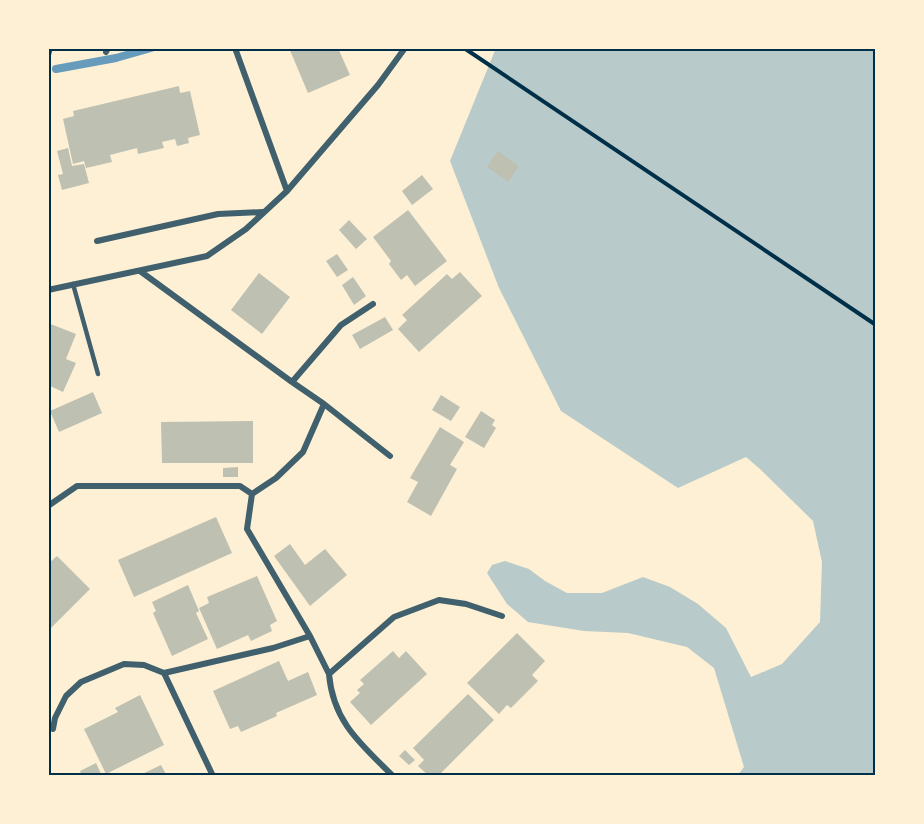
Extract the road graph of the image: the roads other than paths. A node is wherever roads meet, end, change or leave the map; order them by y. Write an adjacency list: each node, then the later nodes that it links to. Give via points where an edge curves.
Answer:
1 (50, 48): 4 (street)
2 (236, 48): 5 (street)
3 (405, 48): 5 (street)
4 (48, 55)
5 (287, 191): 6 (street)
6 (263, 212): 7 (street, via 218,214); 8 (street, via 207,256)
7 (98, 242)
8 (140, 271): 9 (street); 13 (street)
9 (74, 284): 10 (street); 12 (lane)
10 (48, 290)
11 (373, 304): 13 (street, via 341,325)
12 (98, 374)
13 (292, 382): 14 (street)
14 (324, 404): 15 (street); 16 (street, via 303,452)
15 (390, 456)
16 (252, 494): 17 (street, via 240,486 77,486); 19 (street, via 247,529)
17 (48, 506)
18 (502, 616): 21 (street, via 439,600 394,617)
19 (310, 636): 20 (street); 21 (street)
20 (164, 673): 22 (street, via 144,665 124,664 81,682 66,696); 23 (street)
21 (329, 674): 24 (street, via 330,695 352,736)
22 (53, 729)
23 (213, 776)
24 (393, 776)

